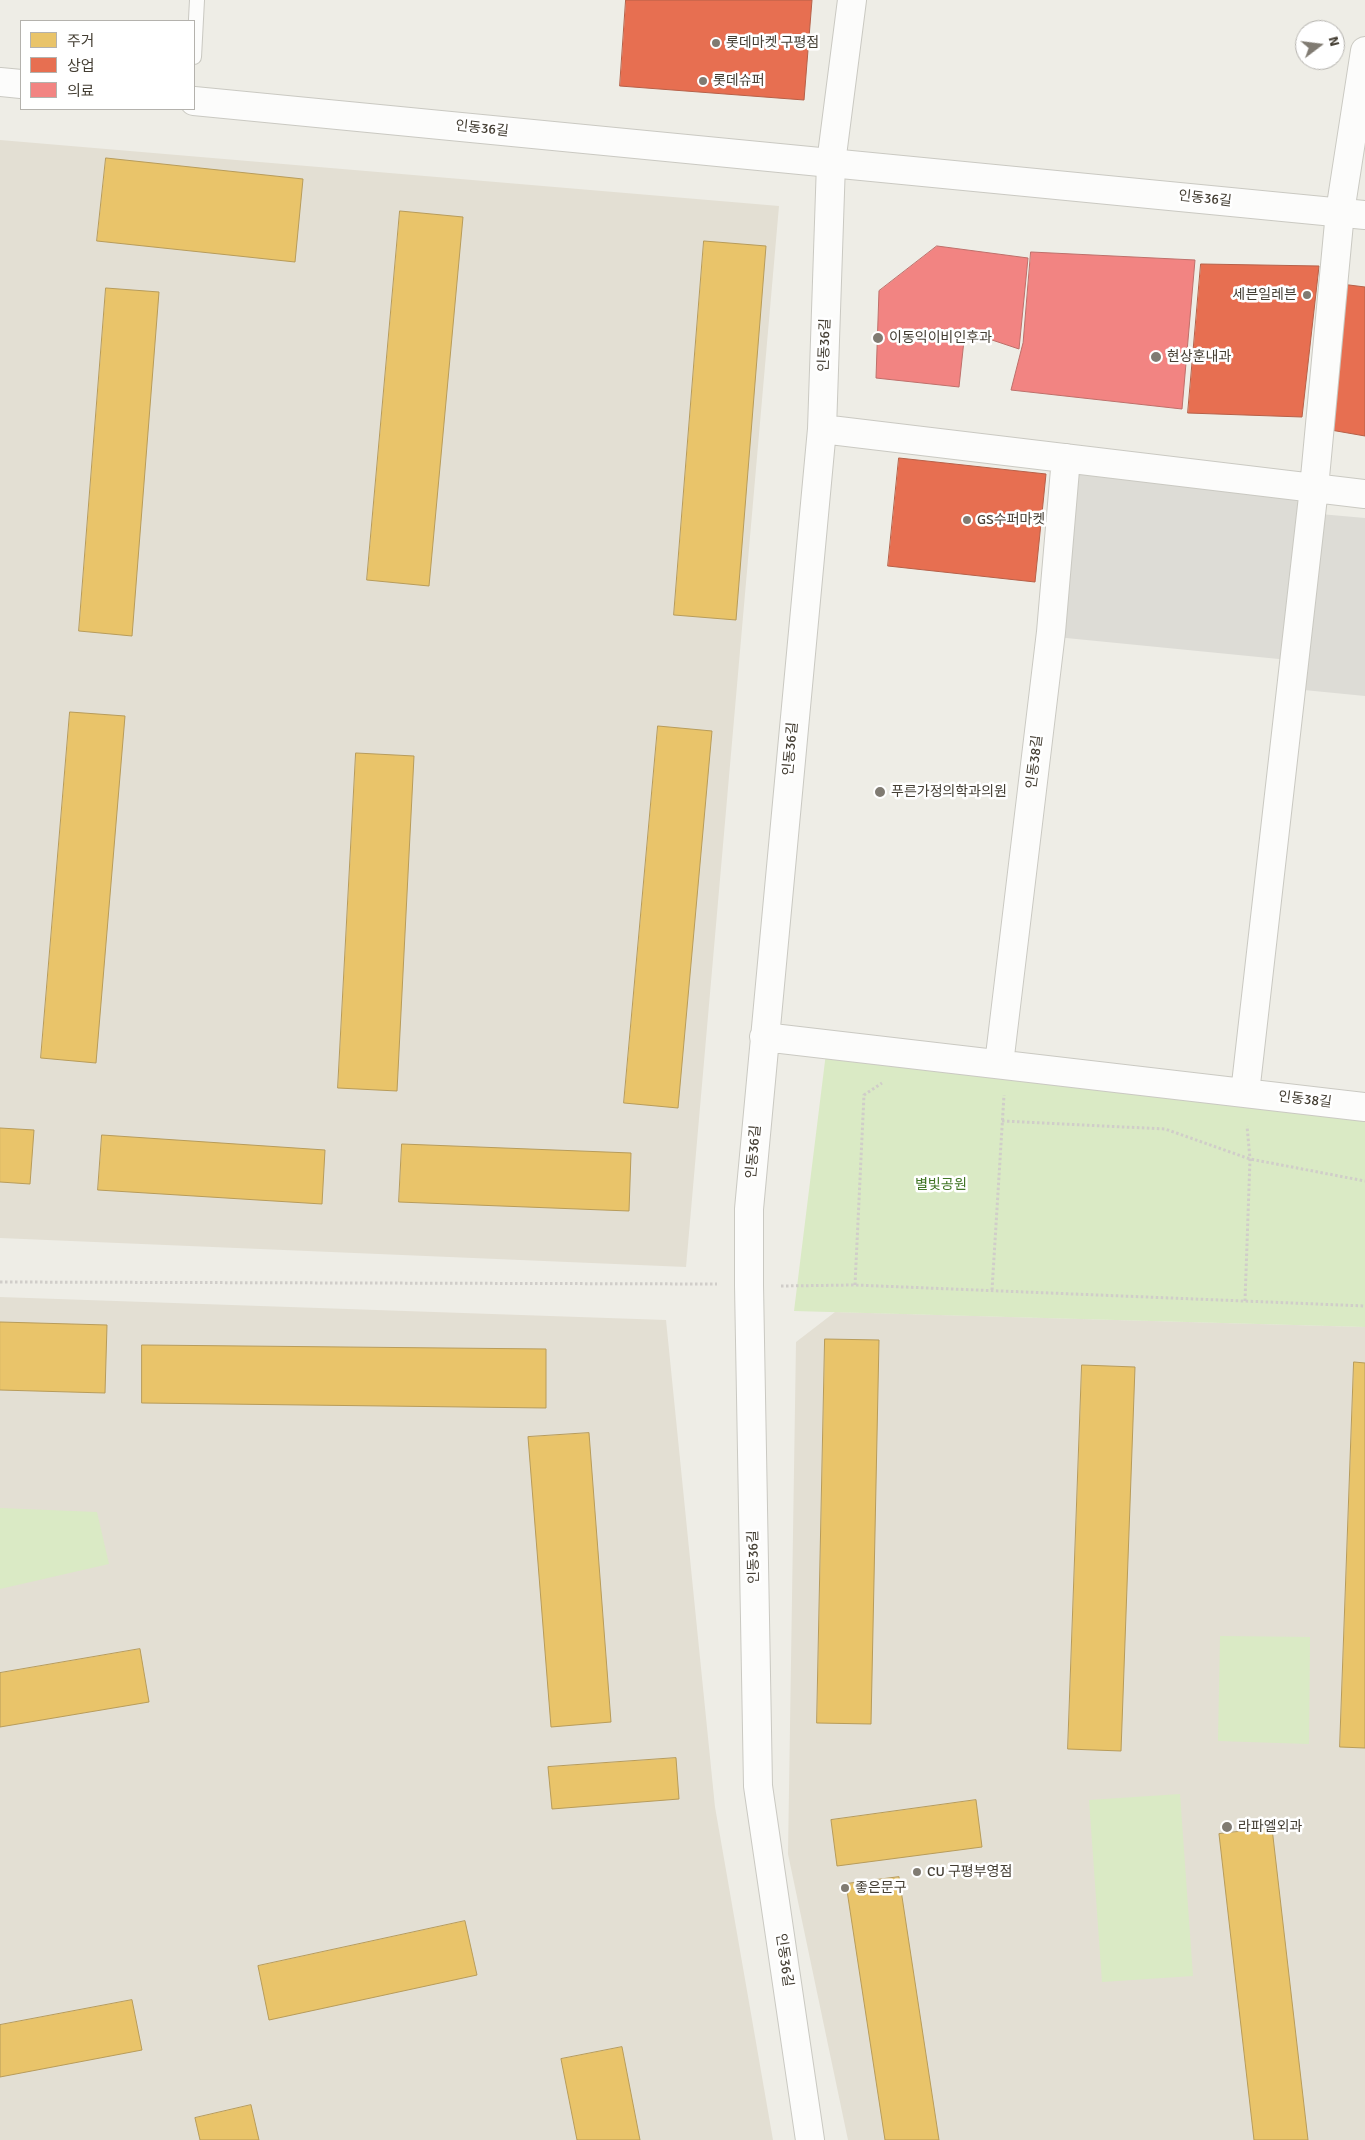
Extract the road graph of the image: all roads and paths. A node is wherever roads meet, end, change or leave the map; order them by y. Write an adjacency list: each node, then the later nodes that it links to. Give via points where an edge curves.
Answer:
1 (197, 0): 3 (lane)
2 (852, 0): 8 (street, 인동36길)
3 (195, 38)
4 (1365, 51): 9 (street)
5 (0, 82): 6 (street)
6 (20, 84)
7 (195, 101): 8 (street, 인동36길)
8 (831, 163): 9 (street, 인동36길); 10 (street, 인동36길)
9 (1353, 214): 12 (street)
10 (822, 429): 11 (street); 14 (street, 인동36길)
11 (1066, 458): 12 (street); 15 (street, 인동38길, via 1050,632)
12 (1314, 488): 13 (street); 17 (street)
13 (1365, 494)
14 (764, 1037): 15 (street, 인동38길); 24 (street, 인동36길, via 749,1209)
15 (999, 1064): 17 (street, 인동38길)
16 (886, 1080): 25 (path, via 864,1095)
17 (1245, 1093): 19 (street, 인동38길); 21 (path)
18 (1004, 1094): 20 (path)
19 (1365, 1107)
20 (1002, 1121): 21 (path, via 1165,1129); 26 (path)
21 (1250, 1159): 22 (path); 27 (path)
22 (1365, 1181)
23 (0, 1282): 24 (path)
24 (749, 1285): 25 (path); 29 (street, 인동36길, via 758,1786)
25 (855, 1285): 26 (path)
26 (992, 1290): 27 (path)
27 (1245, 1301): 28 (path)
28 (1365, 1306)
29 (810, 2140)

